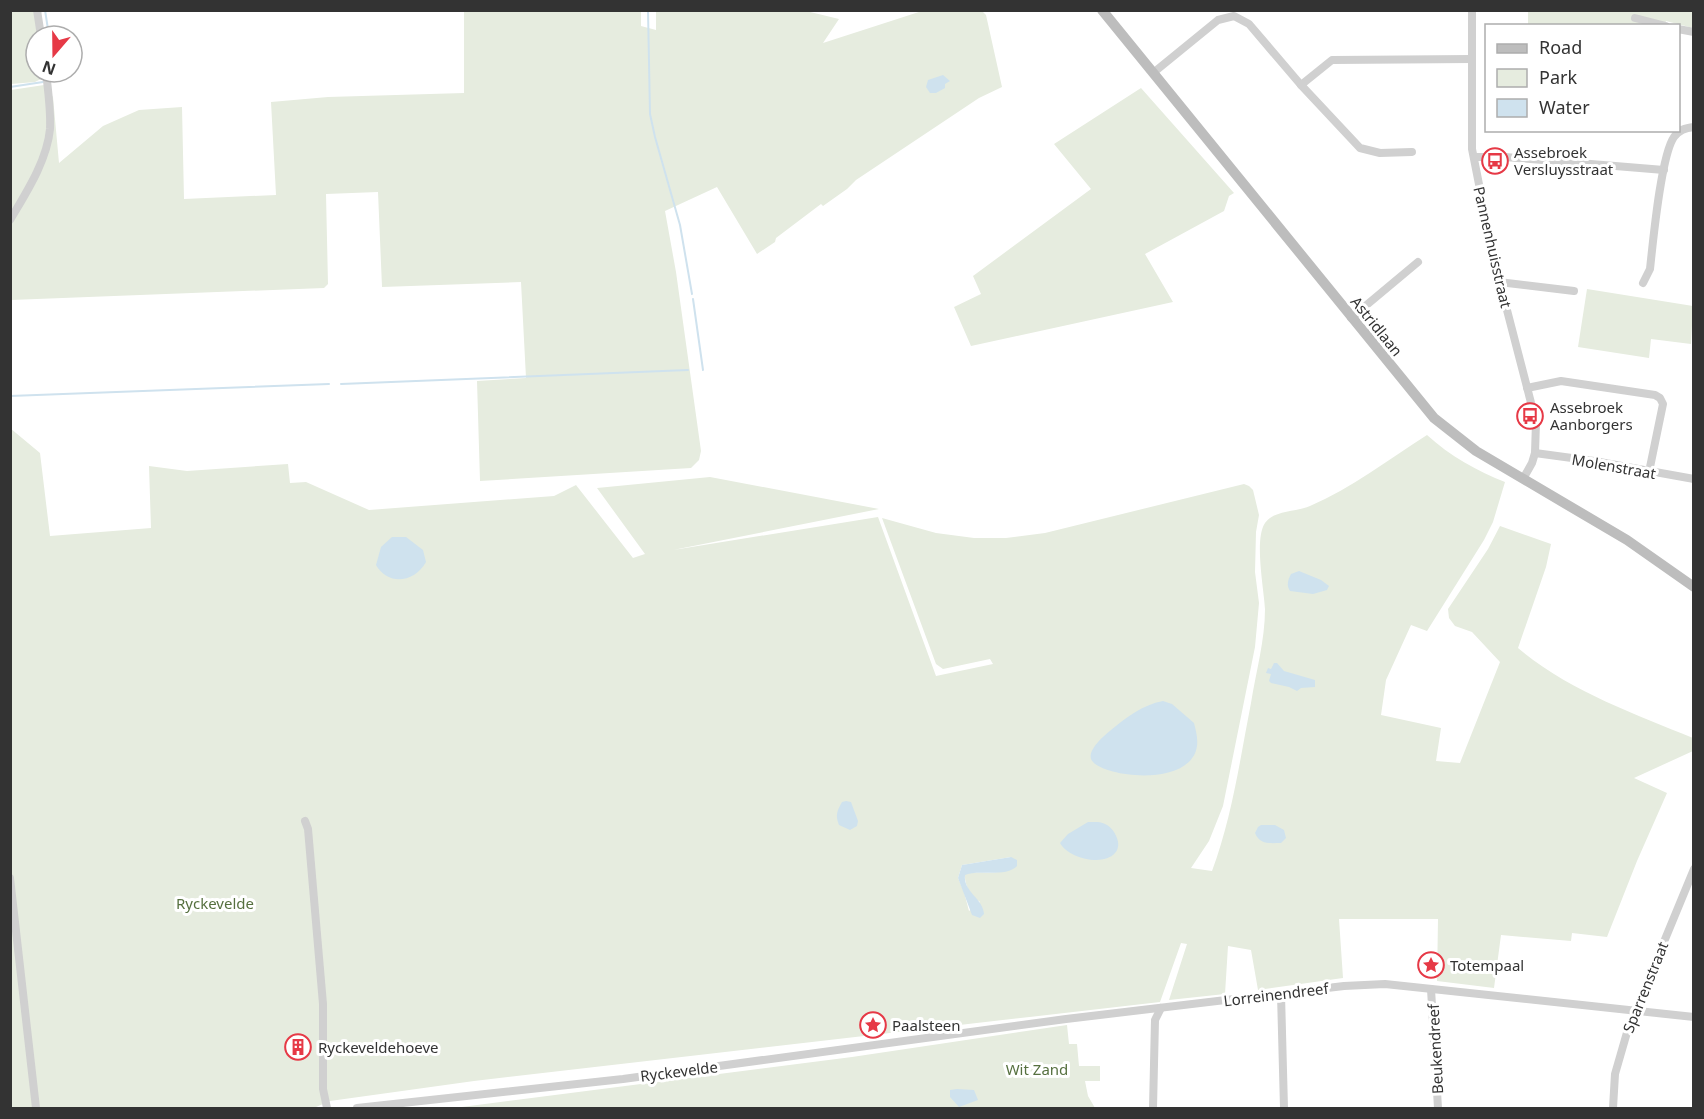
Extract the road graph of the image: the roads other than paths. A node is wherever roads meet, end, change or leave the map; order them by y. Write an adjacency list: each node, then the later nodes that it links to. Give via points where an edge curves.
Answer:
1 (1102, 10): 6 (main road, Astridlaan)
2 (1472, 10): 5 (street, Pannenhuisstraat)
3 (1635, 18): 4 (street)
4 (1658, 24)
5 (1472, 59): 8 (street, via 1332,60); 13 (street, Pannenhuisstraat)
6 (1153, 73): 8 (street, via 1218,20 1234,16 1249,24); 20 (main road, Astridlaan)
7 (47, 84): 15 (street, via 47,143)
8 (1301, 85): 12 (street, via 1360,148 1380,153)
9 (1694, 127): 10 (street)
10 (1680, 131)
11 (1679, 132): 14 (street, via 1670,143)
12 (1412, 152)
13 (1474, 157): 14 (street); 17 (street, Pannenhuisstraat)
14 (1664, 170): 18 (street, via 1650,269)
15 (10, 220)
16 (1418, 262): 20 (street)
17 (1499, 282): 19 (street); 21 (street, Pannenhuisstraat)
18 (1643, 283)
19 (1574, 291)
20 (1352, 318): 24 (main road, Astridlaan, via 1434,418 1476,451)
21 (1527, 388): 22 (street, Pannenhuisstraat, via 1536,422); 23 (street, via 1578,382 1660,398 1663,404)
22 (1535, 453): 23 (street, Molenstraat); 24 (street, Pannenhuisstraat)
23 (1649, 472): 25 (street, Molenstraat)
24 (1523, 478): 26 (main road, Astridlaan, via 1627,540)
25 (1694, 479)
26 (1694, 586)
27 (305, 821): 37 (street, via 323,1004 323,1089)
28 (1694, 869): 33 (street, Sparrenstraat)
29 (10, 878): 36 (street)
30 (1431, 989): 31 (street, Lorreinendreef, via 1385,984); 33 (street, Lorreinendreef); 41 (street, Beukendreef)
31 (1281, 994): 32 (street, Lorreinendreef); 40 (street)
32 (1161, 1008): 35 (street, Lorreinendreef); 39 (street, via 1155,1020)
33 (1635, 1011): 34 (street, Lorreinendreef); 42 (street, Sparrenstraat, via 1615,1074)
34 (1694, 1017)
35 (859, 1047): 38 (street, Ryckevelde)
36 (36, 1108)
37 (327, 1108)
38 (357, 1108)
39 (1153, 1108)
40 (1284, 1108)
41 (1438, 1108)
42 (1613, 1108)

